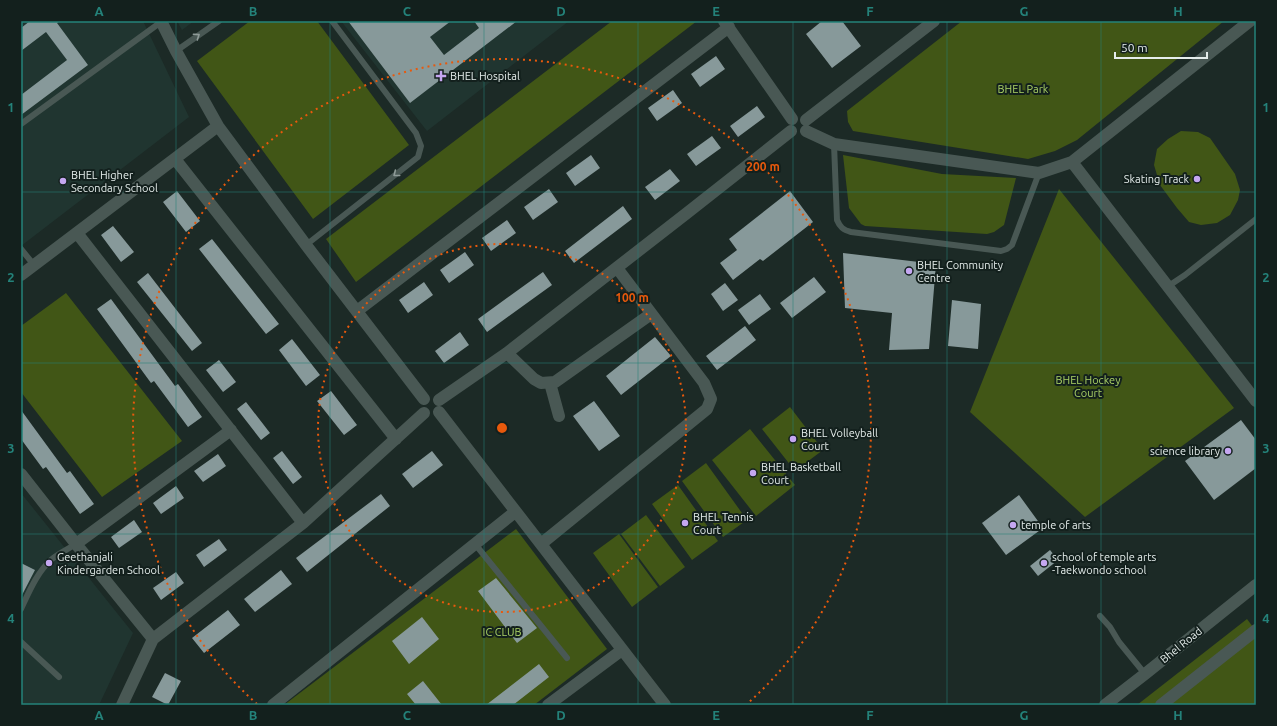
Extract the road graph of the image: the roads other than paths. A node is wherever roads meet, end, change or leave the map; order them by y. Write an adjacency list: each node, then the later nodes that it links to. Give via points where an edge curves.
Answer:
1 (219, 21): 7 (lane, one-way to 1)
2 (332, 21): 18 (lane, one-way to 18, via 416,133 421,146 418,157)
3 (934, 21): 10 (street)
4 (1250, 21): 14 (street)
5 (161, 22): 7 (street); 8 (lane)
6 (726, 24): 9 (street); 24 (street)
7 (176, 51): 11 (street)
8 (21, 124)
9 (791, 125): 10 (street, via 794,117 800,116); 10 (street, via 799,135); 21 (street)
10 (806, 125): 12 (street)
11 (218, 126): 13 (street); 18 (street)
12 (834, 144): 15 (street); 15 (lane, via 837,220 840,227 850,232 1001,251 1012,245)
13 (175, 159): 17 (street); 34 (street)
14 (1072, 162): 15 (street); 23 (street)
15 (1039, 173)
16 (1256, 219): 23 (lane)
17 (77, 233): 20 (street); 33 (street)
18 (306, 246): 24 (street)
19 (21, 249): 20 (lane)
20 (34, 265): 22 (street)
21 (617, 268): 25 (street); 26 (street)
22 (21, 275)
23 (1167, 287): 29 (street)
24 (357, 311): 28 (street)
25 (651, 314): 27 (street, via 562,378); 40 (street, via 704,384 711,399 707,409)
26 (507, 353): 27 (street, via 534,379); 30 (street)
27 (550, 383): 32 (street)
28 (424, 399): 30 (street, via 433,396); 31 (street, via 421,404)
29 (1256, 401)
30 (439, 406): 31 (street, via 436,414 430,416); 36 (street)
31 (424, 413): 34 (street)
32 (559, 416)
33 (231, 430): 37 (street); 38 (street)
34 (396, 439): 37 (street)
35 (21, 474): 38 (street)
36 (515, 512): 39 (street); 40 (street)
37 (303, 523): 45 (street)
38 (76, 544): 42 (lane, via 44,567); 45 (street)
39 (475, 544): 48 (lane); 52 (street)
40 (541, 544): 47 (street)
41 (1256, 585): 49 (street, Bhel Road)
42 (21, 609)
43 (1100, 616): 49 (lane)
44 (1256, 630): 56 (street)
45 (154, 639): 51 (street)
46 (21, 642): 50 (lane)
47 (622, 650): 53 (street); 54 (street)
48 (567, 658)
49 (1145, 674): 55 (street, Bhel Road)
50 (60, 677)
51 (122, 705)
52 (273, 705)
53 (548, 705)
54 (665, 705)
55 (1105, 705)
56 (1161, 705)

